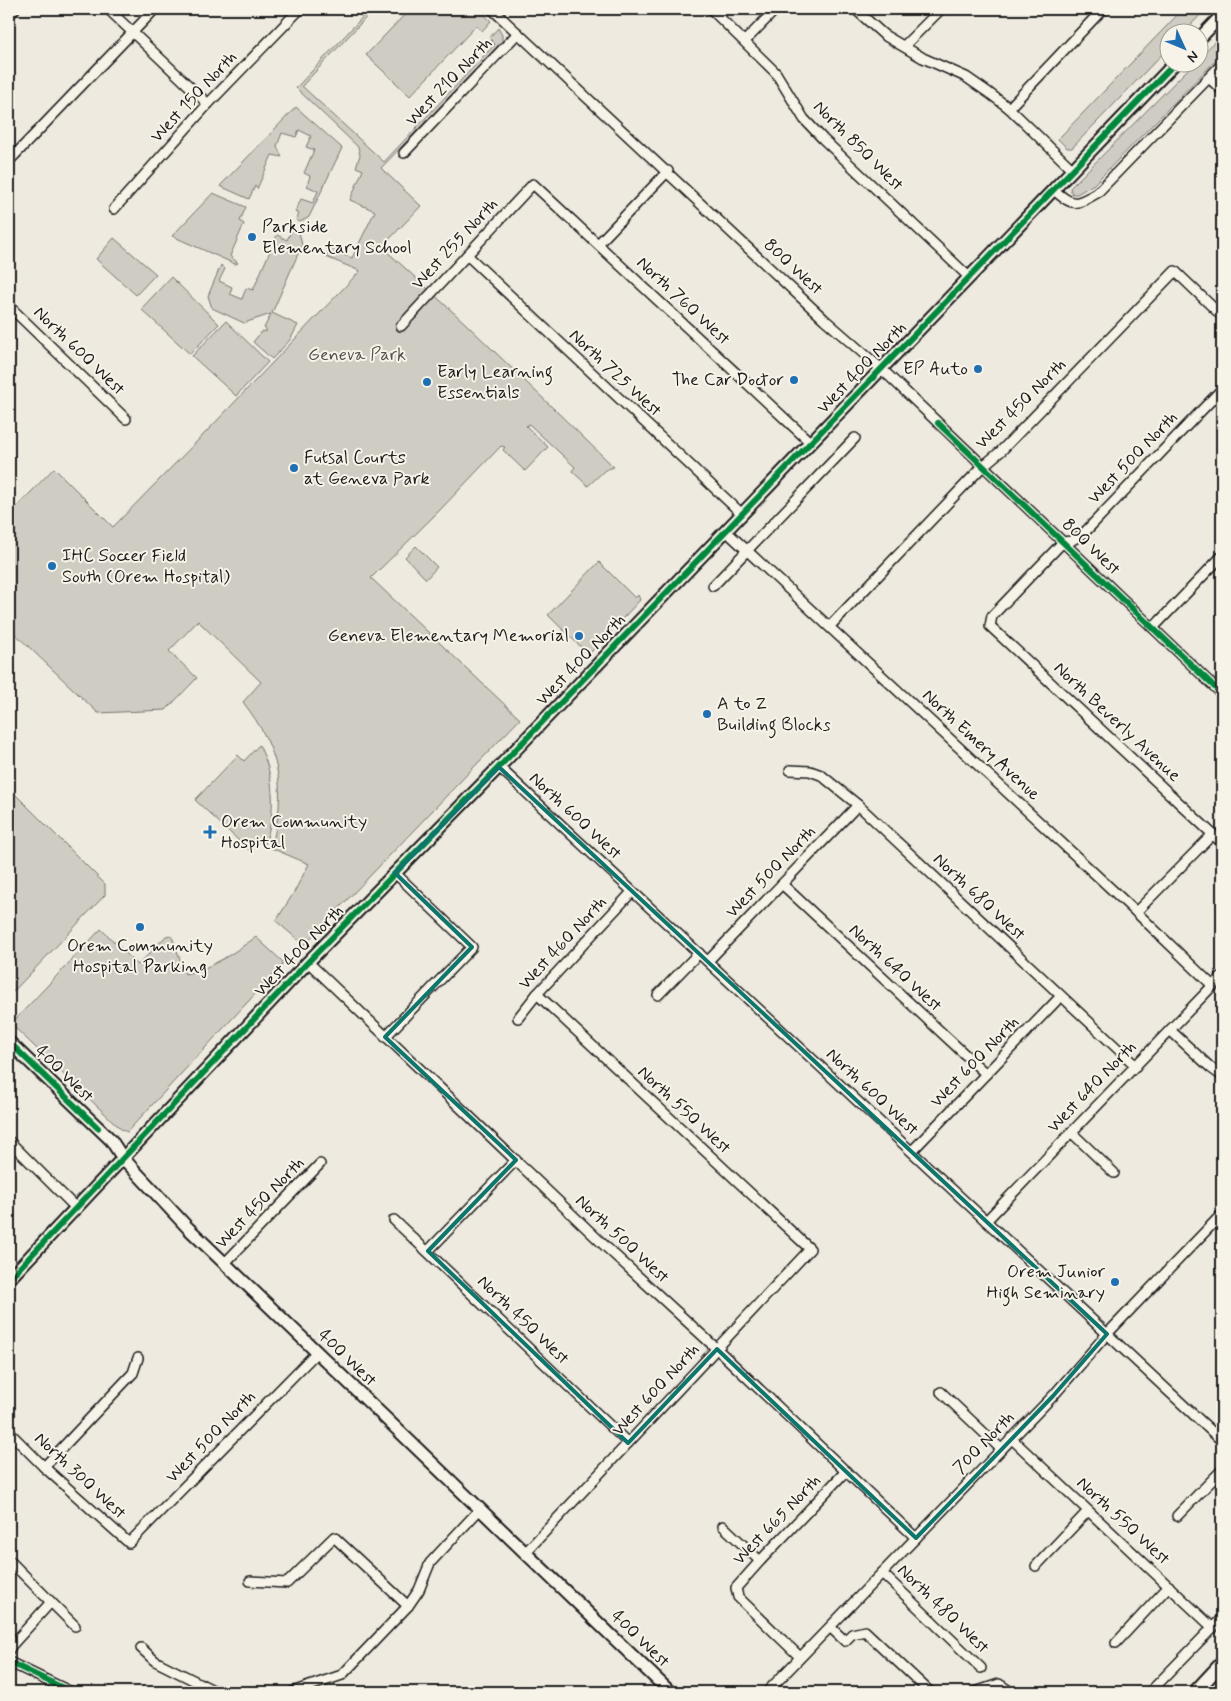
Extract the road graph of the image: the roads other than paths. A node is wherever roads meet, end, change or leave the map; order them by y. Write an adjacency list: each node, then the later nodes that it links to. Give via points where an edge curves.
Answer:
1 (15, 9): 11 (street)
2 (108, 9): 14 (street)
3 (155, 9): 14 (street)
4 (300, 9): 22 (street, West 150 North)
5 (711, 9): 16 (street, North 850 West)
6 (776, 9): 16 (street)
7 (855, 9): 17 (street, via 884,35)
8 (941, 9): 17 (street)
9 (1103, 9): 23 (street)
10 (498, 11): 15 (street, 800 West)
11 (9, 15)
12 (1222, 15): 13 (main road)
13 (1208, 30)
14 (134, 32): 22 (street); 25 (street)
15 (518, 33): 24 (street, West 210 North); 27 (street, 800 West)
16 (745, 41): 33 (street, North 850 West, via 776,73 804,119)
17 (904, 46): 23 (street, via 966,77)
18 (1222, 64): 20 (street)
19 (1166, 72): 26 (main road, West 400 North)
20 (1209, 78): 21 (street); 29 (street, via 1097,193 1076,203 1066,201)
21 (1222, 90)
22 (208, 104): 30 (street, West 150 North)
23 (1009, 108): 26 (street)
24 (404, 153)
25 (9, 161)
26 (1073, 170): 29 (main road, West 400 North)
27 (668, 171): 31 (street); 37 (street, 800 West, via 824,319)
28 (533, 184): 31 (street, North 760 West); 32 (street, West 255 North)
29 (1054, 190): 33 (main road, West 400 North)
30 (114, 209)
31 (598, 244): 41 (street, North 760 West)
32 (466, 255): 36 (street, West 255 North); 43 (street, North 725 West)
33 (969, 277): 37 (main road, West 400 North)
34 (9, 308): 39 (street, North 600 West)
35 (1222, 316): 42 (street, West 450 North, via 1175,271)
36 (401, 326)
37 (882, 369): 41 (main road, West 400 North); 42 (street, 800 West)
38 (1222, 389): 45 (street, West 500 North, via 1084,533)
39 (126, 419)
40 (855, 438): 46 (street)
41 (811, 443): 43 (main road, West 400 North)
42 (983, 466): 45 (street, 800 West); 49 (street, West 450 North)
43 (742, 514): 44 (main road, West 400 North)
44 (726, 531): 46 (street, North Emery Avenue); 52 (main road, West 400 North)
45 (1063, 542): 50 (street, 800 West); 55 (street, North Beverly Avenue, via 992,616 990,626)
46 (747, 550): 48 (street); 49 (street, North Emery Avenue)
47 (1222, 556): 50 (street)
48 (713, 586)
49 (830, 626): 60 (street, North Emery Avenue)
50 (1153, 628): 51 (street, 800 West)
51 (1222, 694)
52 (498, 767): 57 (main road, West 400 North); 59 (street, North 600 West)
53 (790, 770): 54 (street, North 680 West, via 821,775)
54 (858, 805): 58 (street, West 500 North); 68 (street, North 680 West)
55 (1213, 834): 56 (street, North Beverly Avenue); 60 (street)
56 (1222, 843)
57 (395, 873): 63 (main road, West 400 North); 71 (street, via 472,947)
58 (783, 885): 62 (street, West 500 North); 74 (street, North 640 West)
59 (632, 892): 61 (street, North 600 West); 66 (street, West 460 North)
60 (1136, 912): 65 (street, North Emery Avenue)
61 (699, 953): 62 (street, North 600 West); 67 (street)
62 (708, 961): 78 (street, North 600 West)
63 (308, 962): 71 (street, North 500 West); 79 (main road, West 400 North)
64 (1222, 976): 65 (street, West 640 North)
65 (1213, 986): 70 (street, West 640 North)
66 (537, 994): 69 (street, West 460 North); 87 (street, North 550 West)
67 (658, 995)
68 (1061, 996): 73 (street, North 680 West); 74 (street, West 600 North)
69 (518, 1018)
70 (1170, 1030): 73 (street, West 640 North); 75 (street)
71 (385, 1037): 80 (street, North 500 West)
72 (9, 1042): 79 (main road, 400 West, via 111,1140)
73 (1136, 1066): 76 (street, West 640 North)
74 (986, 1074): 78 (street, West 600 North)
75 (1222, 1076)
76 (1071, 1132): 82 (street); 86 (street, West 640 North)
77 (9, 1141): 83 (street)
78 (912, 1151): 86 (street, North 600 West)
79 (122, 1157): 83 (main road, West 400 North); 89 (main road, 400 West)
80 (516, 1160): 88 (street); 92 (street, North 500 West)
81 (320, 1164): 89 (street, West 450 North)
82 (1114, 1173)
83 (76, 1209): 90 (main road, West 400 North)
84 (1222, 1214): 91 (street, 700 North)
85 (394, 1220): 88 (street, North 450 West)
86 (986, 1221): 91 (street, North 600 West)
87 (810, 1249): 92 (street, West 600 North)
88 (428, 1252): 99 (street, North 450 West)
89 (224, 1264): 93 (main road, 400 West)
90 (9, 1280)
91 (1107, 1334): 97 (street, 700 North); 98 (street, North 600 West)
92 (717, 1349): 99 (street, West 600 North); 103 (street, North 500 West)
93 (316, 1353): 104 (main road, 400 West); 109 (street, West 500 North)
94 (138, 1358): 101 (street, via 133,1373)
95 (941, 1392): 100 (street)
96 (9, 1432): 101 (street, North 300 West)
97 (1011, 1438): 100 (street, 700 North); 105 (street, North 550 West)
98 (1222, 1441)
99 (628, 1443): 110 (street, West 600 North)
100 (1001, 1449): 108 (street, 700 North)
101 (44, 1467): 109 (street, North 300 West)
102 (1222, 1470): 106 (street)
103 (846, 1471): 108 (street, North 500 West); 112 (street, West 665 North)
104 (480, 1509): 110 (main road, 400 West); 118 (street, via 430,1563 419,1590)
105 (1088, 1511): 113 (street); 116 (street, North 550 West)
106 (1178, 1516)
107 (723, 1526): 112 (street)
108 (916, 1538): 114 (street, 700 North)
109 (129, 1543)
110 (526, 1553): 133 (main road, 400 West)
111 (9, 1560): 117 (street)
112 (760, 1561): 126 (street, West 665 North, via 736,1588 738,1597)
113 (1036, 1566)
114 (882, 1573): 121 (street, 700 North); 129 (street, North 480 West)
115 (250, 1581): 118 (street, via 287,1583 334,1537)
116 (1169, 1586): 122 (street, North 550 West); 123 (street)
117 (51, 1602): 120 (street); 125 (street)
118 (408, 1606): 132 (street, via 342,1675)
119 (1222, 1618): 122 (street)
120 (75, 1626)
121 (830, 1627): 126 (street, 700 North); 135 (street, via 845,1641 852,1634 865,1631)
122 (1212, 1628): 138 (street)
123 (1116, 1643)
124 (141, 1648): 131 (street, via 155,1661)
125 (9, 1650)
126 (800, 1658): 134 (street, 700 North)
127 (9, 1662): 130 (street)
128 (1222, 1663): 139 (highway)
129 (982, 1668)
130 (71, 1692)
131 (217, 1692)
132 (292, 1692)
133 (670, 1692)
134 (767, 1692)
135 (930, 1692)
136 (975, 1692): 137 (street, via 999,1684)
137 (1011, 1692)
138 (1150, 1692)
139 (1195, 1692)

